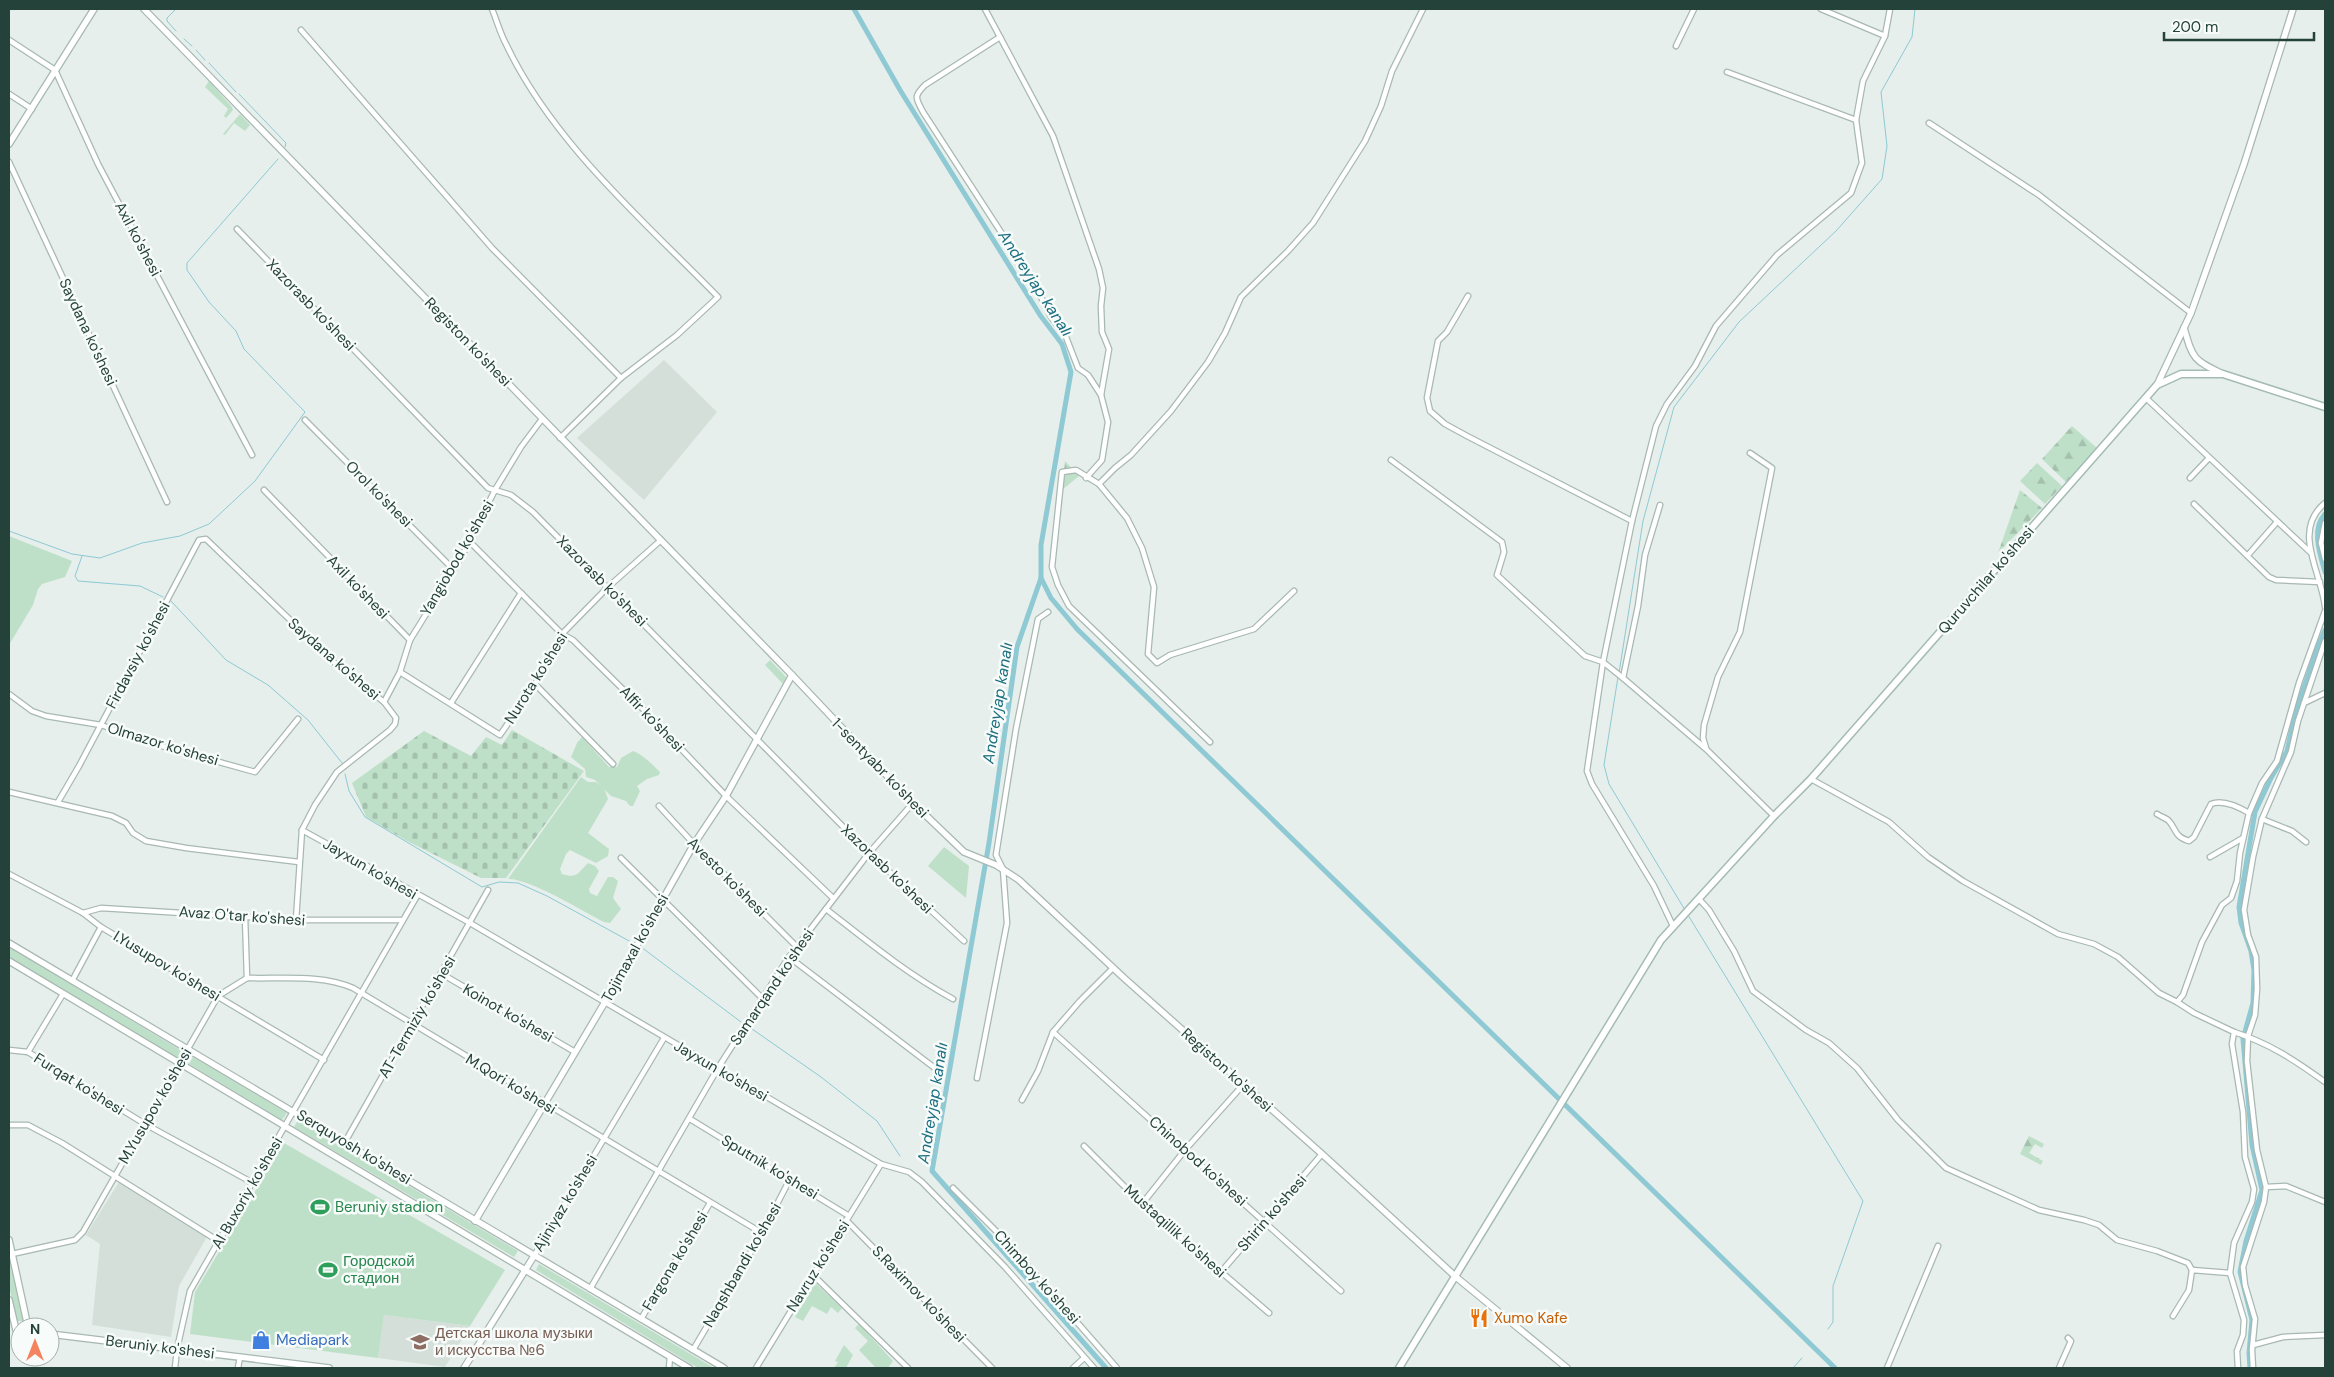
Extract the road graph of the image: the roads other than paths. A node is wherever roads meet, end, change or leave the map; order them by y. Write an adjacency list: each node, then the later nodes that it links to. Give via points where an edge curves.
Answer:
1 (94, 9): 15 (street)
2 (144, 9): 33 (street, Registon ko'shesi)
3 (492, 9): 28 (street, via 505,44 522,75 584,160 718,297 677,335)
4 (985, 9): 12 (street)
5 (1423, 9): 42 (street, via 1392,71 1365,141 1313,223 1241,297 1208,362 1171,411)
6 (1694, 9): 14 (street)
7 (1821, 9): 11 (street)
8 (1890, 9): 11 (street)
9 (2294, 9): 25 (street)
10 (301, 30): 28 (street, via 492,248)
11 (1885, 36): 19 (street, via 1862,81)
12 (1000, 37): 30 (street, via 1053,136 1099,269 1103,288 1102,332 1109,349); 30 (street, via 924,85 916,98 1034,282 1051,317 1066,337 1078,368 1088,375)
13 (9, 40): 15 (street)
14 (1676, 46)
15 (55, 70): 18 (street); 37 (street, Axil ko'shesi, via 98,164)
16 (1727, 72): 19 (street)
17 (9, 94): 18 (street)
18 (32, 109): 21 (street)
19 (1856, 120): 49 (street, via 1862,163 1851,193 1778,256 1716,326 1695,366 1667,404 1656,426)
20 (1929, 123): 25 (street, via 2039,195)
21 (9, 144)
22 (9, 162): 45 (street, Saydana ko'shesi)
23 (238, 229): 44 (street, Xazorasb ko'shesi, via 488,488)
24 (1468, 296): 49 (street, via 1438,341 1426,398 1430,411 1467,436)
25 (2191, 313): 26 (street)
26 (2184, 328): 27 (street, via 2199,363); 29 (street)
27 (2223, 374): 29 (main road, Quruvchilar ko'shesi, via 2181,374); 32 (main road, Quruvchilar ko'shesi)
28 (621, 378): 35 (street)
29 (2157, 385): 31 (main road, Quruvchilar ko'shesi)
30 (1101, 395): 40 (street, via 1108,422 1102,460)
31 (2146, 398): 38 (street); 85 (main road, Quruvchilar ko'shesi)
32 (2325, 407)
33 (542, 419): 35 (street, Registon ko'shesi); 44 (street, Yangiobod ko'shesi)
34 (305, 420): 58 (street, Orol ko'shesi)
35 (560, 438): 53 (street, Registon ko'shesi)
36 (1750, 453): 83 (street, via 1772,468 1769,491 1762,512 1740,632 1718,678 1704,725)
37 (252, 455)
38 (2209, 458): 41 (street); 50 (street)
39 (1391, 460): 68 (street, via 1502,542 1504,552 1497,575 1585,656)
40 (1086, 478): 42 (street); 82 (street, via 1076,470 1062,472 1052,551 1052,567 1058,585 1069,606)
41 (2190, 478)
42 (1099, 484): 61 (street, via 1127,518 1142,548 1154,587 1148,654 1156,663 1170,655 1254,629)
43 (264, 490): 66 (street, Axil ko'shesi)
44 (495, 490): 54 (street, Yangiobod ko'shesi); 60 (street, Xazorasb ko'shesi, via 511,495 534,512)
45 (166, 502)
46 (2325, 503): 55 (street, via 2318,508 2312,520)
47 (2194, 504): 56 (street)
48 (1660, 505): 71 (street, via 1645,555)
49 (1632, 521): 68 (street)
50 (2277, 522): 55 (street); 56 (street)
51 (2325, 523): 57 (street, via 2321,543)
52 (206, 539): 76 (street, Saydana ko'shesi, via 340,668); 80 (street, Firdavsiy ko'shesi, via 199,540)
53 (661, 540): 60 (street, Nurota ko'shesi); 70 (street, Registon ko'shesi)
54 (469, 542): 58 (street, Yangiobod ko'shesi); 62 (street, Alfir ko'shesi)
55 (2310, 552): 59 (street)
56 (2248, 555): 59 (street, via 2276,580)
57 (2325, 558)
58 (453, 569): 66 (street, Yangiobod ko'shesi)
59 (2320, 582): 63 (street)
60 (608, 588): 65 (street, Nurota ko'shesi); 81 (street, Xazorasb ko'shesi)
61 (1294, 591)
62 (521, 593): 65 (street, Alfir ko'shesi); 77 (street)
63 (2325, 609): 73 (street)
64 (1048, 612): 104 (street, via 1038,619 1016,729 996,855)
65 (562, 634): 72 (street, Nurota ko'shesi); 87 (street, Alfir ko'shesi, via 587,653)
66 (410, 640): 69 (street, Yangiobod ko'shesi)
67 (2325, 641): 73 (street)
68 (1603, 662): 71 (street); 117 (street, via 1587,771 1654,886)
69 (400, 672): 76 (street, Yangiobod ko'shesi); 77 (street)
70 (792, 675): 81 (street, Tojimaxal ko'shesi); 89 (street, 1-sentyabr ko'shesi)
71 (1623, 678): 83 (street)
72 (535, 684): 77 (street, Nurota ko'shesi, via 500,735); 84 (street)
73 (2304, 685): 78 (street); 91 (street, via 2276,761)
74 (2325, 693): 78 (street)
75 (9, 694): 80 (street, Olmazor ko'shesi, via 32,711 46,716)
76 (384, 702): 95 (street, Saydana ko'shesi, via 396,718 395,724 338,772)
77 (450, 703)
78 (2304, 703): 94 (street, via 2291,752)
79 (298, 719): 80 (street, Olmazor ko'shesi, via 255,772)
80 (101, 725): 88 (street, Firdavsiy ko'shesi)
81 (756, 738): 87 (street, Tojimaxal ko'shesi); 99 (street, Xazorasb ko'shesi)
82 (1210, 742)
83 (1706, 750): 93 (street)
84 (613, 764)
85 (1811, 779): 93 (main road, Quruvchilar ko'shesi); 134 (street, via 1889,822 1928,857 1963,881 2058,934 2094,944 2118,957 2159,992)
86 (9, 792): 88 (street)
87 (726, 796): 98 (street, Tojimaxal ko'shesi); 108 (street, Alfir ko'shesi)
88 (58, 802): 102 (street, via 112,816 146,840)
89 (912, 803): 99 (street, Samarqand ko'shesi); 103 (street, 1-sentyabr ko'shesi, via 964,852)
90 (659, 806): 98 (street, Avesto ko'shesi)
91 (2249, 813): 92 (street, via 2217,801 2211,804 2189,841 2175,833 2169,821); 96 (street)
92 (2157, 814)
93 (1774, 816): 110 (main road, Quruvchilar ko'shesi)
94 (2262, 818): 97 (street, via 2292,831); 138 (street, via 2252,856 2244,910 2256,957 2255,1015)
95 (302, 830): 102 (street); 107 (street, Jayxun ko'shesi)
96 (2244, 838): 100 (street); 134 (street, via 2231,898 2222,905 2202,942 2190,979)
97 (2306, 842)
98 (694, 844): 109 (street, Tojimaxal ko'shesi); 121 (street, Avesto ko'shesi)
99 (869, 853): 108 (street, Samarqand ko'shesi); 119 (street, Xazorasb ko'shesi)
100 (2210, 857)
101 (621, 858): 109 (street)
102 (299, 862): 114 (street)
103 (996, 865): 104 (street, Registon ko'shesi)
104 (1003, 869): 124 (street, Registon ko'shesi, via 1019,880); 148 (street, via 1007,923)
105 (9, 874): 112 (street, I.Yusupov ko'shesi)
106 (488, 890): 116 (street, AT-Termiziy ko'shesi)
107 (417, 896): 115 (street, Al Buxoriy ko'shesi); 116 (street, Jayxun ko'shesi)
108 (833, 898): 111 (street, Samarqand ko'shesi)
109 (662, 899): 131 (street); 133 (street, Tojimaxal ko'shesi)
110 (1697, 901): 117 (main road, Quruvchilar ko'shesi); 183 (street, via 1709,910 1753,991 1798,1025 1829,1043 1857,1068 1898,1120 1946,1168 2039,1210 2098,1225 2117,1240 2177,1258 2188,1263)
111 (826, 909): 121 (street, Samarqand ko'shesi); 132 (street, via 897,965)
112 (83, 913): 113 (street, Avaz O'tar ko'shesi, via 101,908); 118 (street, I.Yusupov ko'shesi)
113 (245, 918): 114 (street, Avaz O'tar ko'shesi); 126 (street)
114 (296, 920): 115 (street, Avaz O'tar ko'shesi)
115 (402, 920): 129 (street, Al Buxoriy ko'shesi)
116 (470, 924): 125 (street, AT-Termiziy ko'shesi); 133 (street, Jayxun ko'shesi)
117 (1673, 926): 187 (main road, Quruvchilar ko'shesi, via 1627,992)
118 (101, 927): 127 (street); 130 (street, I.Yusupov ko'shesi)
119 (964, 941)
120 (9, 943): 127 (street, Serquyosh ko'shesi)
121 (796, 947): 122 (street, Samarqand ko'shesi)
122 (789, 957): 131 (street, Samarqand ko'shesi); 147 (street)
123 (9, 961): 128 (street, Serquyosh ko'shesi)
124 (1113, 968): 136 (street); 150 (street, Registon ko'shesi)
125 (442, 974): 135 (street, AT-Termiziy ko'shesi); 143 (street, Koinot ko'shesi)
126 (247, 978): 129 (street, M.Qori ko'shesi, via 327,981); 130 (street, M.Yusupov ko'shesi)
127 (72, 981): 141 (street, Serquyosh ko'shesi)
128 (63, 994): 142 (street); 145 (street, Serquyosh ko'shesi)
129 (362, 994): 135 (street, M.Qori ko'shesi); 144 (street, Al Buxoriy ko'shesi)
130 (218, 996): 141 (street, M.Yusupov ko'shesi); 144 (street, I.Yusupov ko'shesi)
131 (763, 999): 146 (street, Samarqand ko'shesi)
132 (953, 999)
133 (605, 1002): 139 (street, Jayxun ko'shesi); 143 (street, Tojimaxal ko'shesi)
134 (2177, 1002): 137 (street)
135 (413, 1024): 152 (street, M.Qori ko'shesi); 159 (street, AT-Termiziy ko'shesi)
136 (1053, 1032): 151 (street, via 1038,1071); 161 (street, Chinobod ko'shesi)
137 (2234, 1032): 138 (street); 185 (street, via 2232,1044 2243,1112 2245,1157 2254,1189 2252,1202 2234,1243)
138 (2248, 1036): 149 (street, via 2290,1056); 168 (street, via 2247,1061 2257,1150)
139 (664, 1038): 146 (street, Jayxun ko'shesi); 158 (street, Ajiniyaz ko'shesi)
140 (9, 1050): 142 (street, Furqat ko'shesi)
141 (187, 1051): 145 (street, M.Yusupov ko'shesi); 153 (street, Serquyosh ko'shesi)
142 (28, 1052): 155 (street, Furqat ko'shesi)
143 (575, 1052): 152 (street, Tojimaxal ko'shesi)
144 (324, 1060): 153 (street, Al Buxoriy ko'shesi)
145 (180, 1065): 155 (street, M.Yusupov ko'shesi); 157 (street, Serquyosh ko'shesi)
146 (718, 1068): 154 (street, Samarqand ko'shesi); 163 (street, Jayxun ko'shesi)
147 (940, 1072)
148 (977, 1078)
149 (2325, 1082)
150 (1242, 1085): 161 (street); 162 (street, Registon ko'shesi)
151 (1022, 1100)
152 (544, 1104): 158 (street, M.Qori ko'shesi); 174 (street, Tojimaxal ko'shesi)
153 (293, 1111): 157 (street, Al Buxoriy ko'shesi); 159 (street, Serquyosh ko'shesi)
154 (690, 1119): 164 (street, Samarqand ko'shesi); 166 (street, Sputnik ko'shesi)
155 (145, 1124): 165 (street, M.Yusupov ko'shesi); 167 (street, Furqat ko'shesi)
156 (9, 1125): 165 (street, via 28,1125)
157 (285, 1126): 167 (street, Al Buxoriy ko'shesi); 182 (street, Serquyosh ko'shesi)
158 (603, 1139): 164 (street, M.Qori ko'shesi); 181 (street, Ajiniyaz ko'shesi)
159 (345, 1142): 174 (street, Serquyosh ko'shesi)
160 (1084, 1146): 172 (street, Mustaqillik ko'shesi)
161 (1185, 1150): 172 (street); 175 (street, Chinobod ko'shesi)
162 (1322, 1154): 175 (street, Shirin ko'shesi); 187 (street, Registon ko'shesi)
163 (881, 1164): 173 (street, Navruz ko'shesi); 204 (street, Jayxun ko'shesi, via 909,1172 922,1182 1005,1267)
164 (658, 1172): 171 (street, M.Qori ko'shesi); 188 (street, Samarqand ko'shesi)
165 (114, 1176): 178 (street); 180 (street, M.Yusupov ko'shesi, via 83,1232 75,1240)
166 (790, 1179): 173 (street, Sputnik ko'shesi); 176 (street, Naqshbandi ko'shesi)
167 (253, 1183): 178 (street, Al Buxoriy ko'shesi)
168 (2266, 1187): 170 (street, via 2286,1186); 199 (street, via 2243,1267 2255,1319)
169 (953, 1188): 217 (street, Chimboy ko'shesi, via 1007,1242)
170 (2325, 1202)
171 (710, 1203): 176 (street, M.Qori ko'shesi); 195 (street, Fargona ko'shesi)
172 (1142, 1204): 184 (street, Mustaqillik ko'shesi)
173 (847, 1218): 186 (street, Navruz ko'shesi); 214 (street, S.Raximov ko'shesi)
174 (475, 1220): 181 (street, Serquyosh ko'shesi)
175 (1266, 1221): 184 (street, Shirin ko'shesi); 189 (street, Chinobod ko'shesi)
176 (762, 1233): 201 (street, Naqshbandi ko'shesi)
177 (9, 1240): 180 (street)
178 (220, 1242): 200 (street, Al Buxoriy ko'shesi, via 190,1291)
179 (1938, 1246): 220 (street)
180 (12, 1254): 194 (street)
181 (534, 1256): 182 (street, Ajiniyaz ko'shesi); 188 (street, Serquyosh ko'shesi)
182 (526, 1269): 203 (street, Serquyosh ko'shesi); 208 (street, Ajiniyaz ko'shesi)
183 (2192, 1270): 185 (street); 192 (street, via 2189,1290)
184 (1221, 1272): 191 (street, Mustaqillik ko'shesi)
185 (2230, 1273): 222 (street, via 2244,1320 2243,1335 2236,1352)
186 (812, 1274): 212 (street, Navruz ko'shesi); 213 (street)
187 (1456, 1277): 218 (main road, Quruvchilar ko'shesi); 219 (street, Registon ko'shesi)
188 (590, 1289): 195 (street, Serquyosh ko'shesi)
189 (1341, 1291)
190 (9, 1300): 193 (street)
191 (1269, 1313)
192 (2173, 1316)
193 (14, 1317)
194 (26, 1317)
195 (641, 1319): 201 (street, Serquyosh ko'shesi)
196 (60, 1335): 200 (street, Beruniy ko'shesi)
197 (2325, 1335): 199 (street, via 2283,1337)
198 (2068, 1338): 221 (street, via 2071,1341)
199 (2253, 1345): 223 (street)
200 (177, 1349): 202 (street, Beruniy ko'shesi); 205 (street, Al Buxoriy ko'shesi)
201 (693, 1350): 211 (street, Serquyosh ko'shesi)
202 (240, 1357): 206 (street); 207 (street, Beruniy ko'shesi)
203 (670, 1357): 209 (street); 210 (street, Serquyosh ko'shesi)
204 (1084, 1358): 215 (street); 216 (street, Jayxun ko'shesi)
205 (175, 1368)
206 (238, 1368)
207 (329, 1368)
208 (464, 1368)
209 (669, 1368)
210 (689, 1368)
211 (724, 1368)
212 (756, 1368)
213 (908, 1368)
214 (992, 1368)
215 (1073, 1368)
216 (1094, 1368)
217 (1117, 1368)
218 (1399, 1368)
219 (1567, 1368)
220 (1887, 1368)
221 (2059, 1368)
222 (2238, 1368)
223 (2253, 1368)

